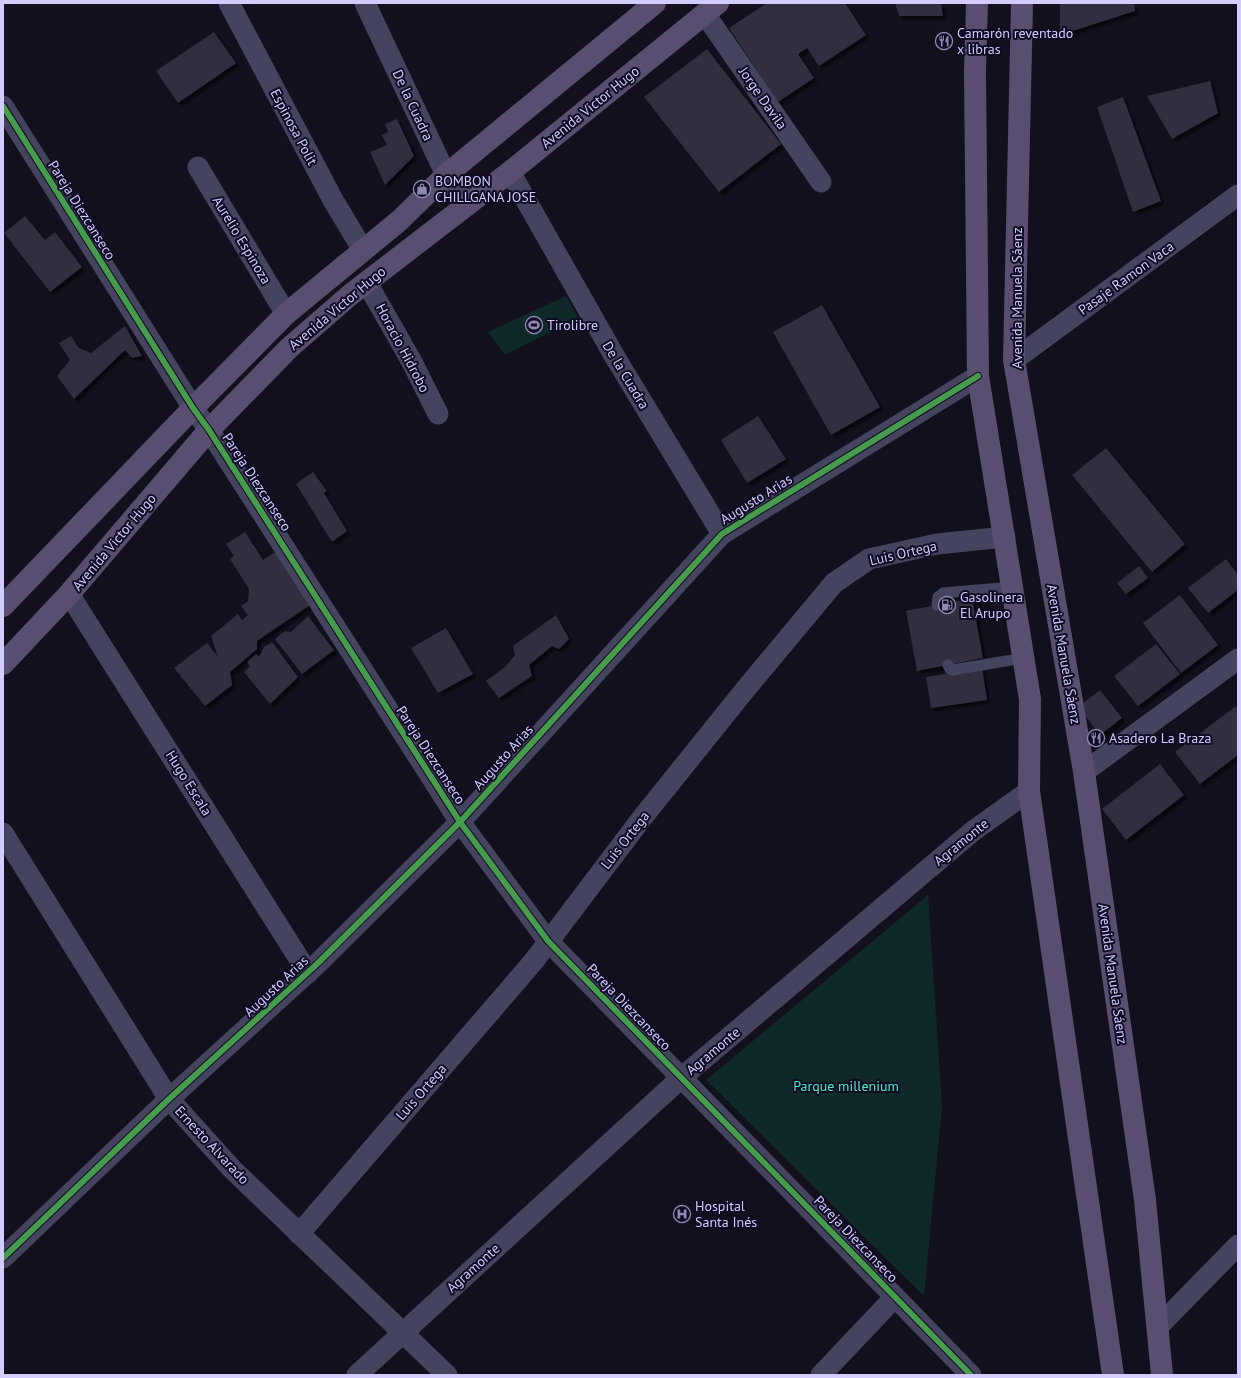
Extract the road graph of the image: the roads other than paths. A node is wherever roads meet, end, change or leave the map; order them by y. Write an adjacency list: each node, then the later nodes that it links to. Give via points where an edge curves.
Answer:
1 (229, 3): 14 (street, Espinosa Polit, via 333,200)
2 (365, 3): 10 (street, De la Cuadra)
3 (655, 3): 10 (main road, Avenida Victor Hugo)
4 (977, 3): 18 (main road, via 975,71)
5 (1022, 3): 17 (main road, Avenida Manuela Sáenz)
6 (712, 8): 9 (main road, Avenida Victor Hugo); 11 (street, Jorge Davila)
7 (3, 106): 19 (street, Pareja Diezcanseco)
8 (198, 167): 16 (street, Aurelio Espinoza)
9 (510, 172): 13 (main road, Avenida Victor Hugo); 22 (street, De la Cuadra, via 615,357)
10 (446, 175): 13 (street, De la Cuadra); 14 (main road, Avenida Victor Hugo, via 399,221)
11 (821, 182)
12 (1238, 195): 17 (street, Pasaje Ramon Vaca)
13 (467, 204): 15 (main road, Avenida Victor Hugo)
14 (363, 250): 16 (main road, Avenida Victor Hugo)
15 (367, 283): 20 (street, Horacio Hidrobo); 21 (main road, Avenida Victor Hugo, via 289,348)
16 (286, 314): 19 (main road, Avenida Victor Hugo)
17 (1014, 360): 32 (main road, Avenida Manuela Sáenz)
18 (978, 376): 22 (street, Augusto Arias); 23 (main road)
19 (193, 408): 21 (street, Pareja Diezcanseco); 27 (main road, Avenida Victor Hugo)
20 (438, 414)
21 (209, 430): 25 (main road, Avenida Victor Hugo); 34 (street, Pareja Diezcanseco)
22 (722, 534): 34 (street, Augusto Arias)
23 (1005, 537): 24 (main road); 36 (street, Luis Ortega, via 937,544 868,559 834,583 642,818)
24 (1012, 587): 26 (lane, via 943,593 938,597); 28 (main road)
25 (69, 594): 30 (main road, Avenida Victor Hugo); 37 (street, Hugo Escala)
26 (937, 605)
27 (3, 606)
28 (1024, 658): 31 (lane, via 952,670); 33 (main road, via 1030,698)
29 (1238, 659): 32 (street)
30 (3, 664)
31 (948, 664)
32 (1084, 772): 44 (main road, Avenida Manuela Sáenz, via 1145,1200)
33 (1029, 791): 38 (street, Agramonte, via 973,831); 50 (main road)
34 (460, 822): 36 (street, Pareja Diezcanseco); 37 (street, Augusto Arias)
35 (3, 833): 39 (street, Ernesto Alvarado)
36 (548, 941): 38 (street, Pareja Diezcanseco); 40 (street, Luis Ortega, via 533,962)
37 (308, 973): 39 (street, Augusto Arias)
38 (681, 1078): 43 (street, Pareja Diezcanseco); 45 (street, Agramonte)
39 (169, 1099): 40 (street, Ernesto Alvarado, via 232,1169); 42 (street, Augusto Arias)
40 (299, 1234): 45 (street, Ernesto Alvarado)
41 (1238, 1245): 44 (street)
42 (3, 1258)
43 (895, 1296): 48 (street); 49 (street, Pareja Diezcanseco)
44 (1158, 1327): 51 (main road, Avenida Manuela Sáenz)
45 (402, 1333): 46 (street, Agramonte); 47 (street, Ernesto Alvarado)
46 (357, 1375)
47 (447, 1375)
48 (821, 1375)
49 (971, 1375)
50 (1113, 1375)
51 (1162, 1375)

